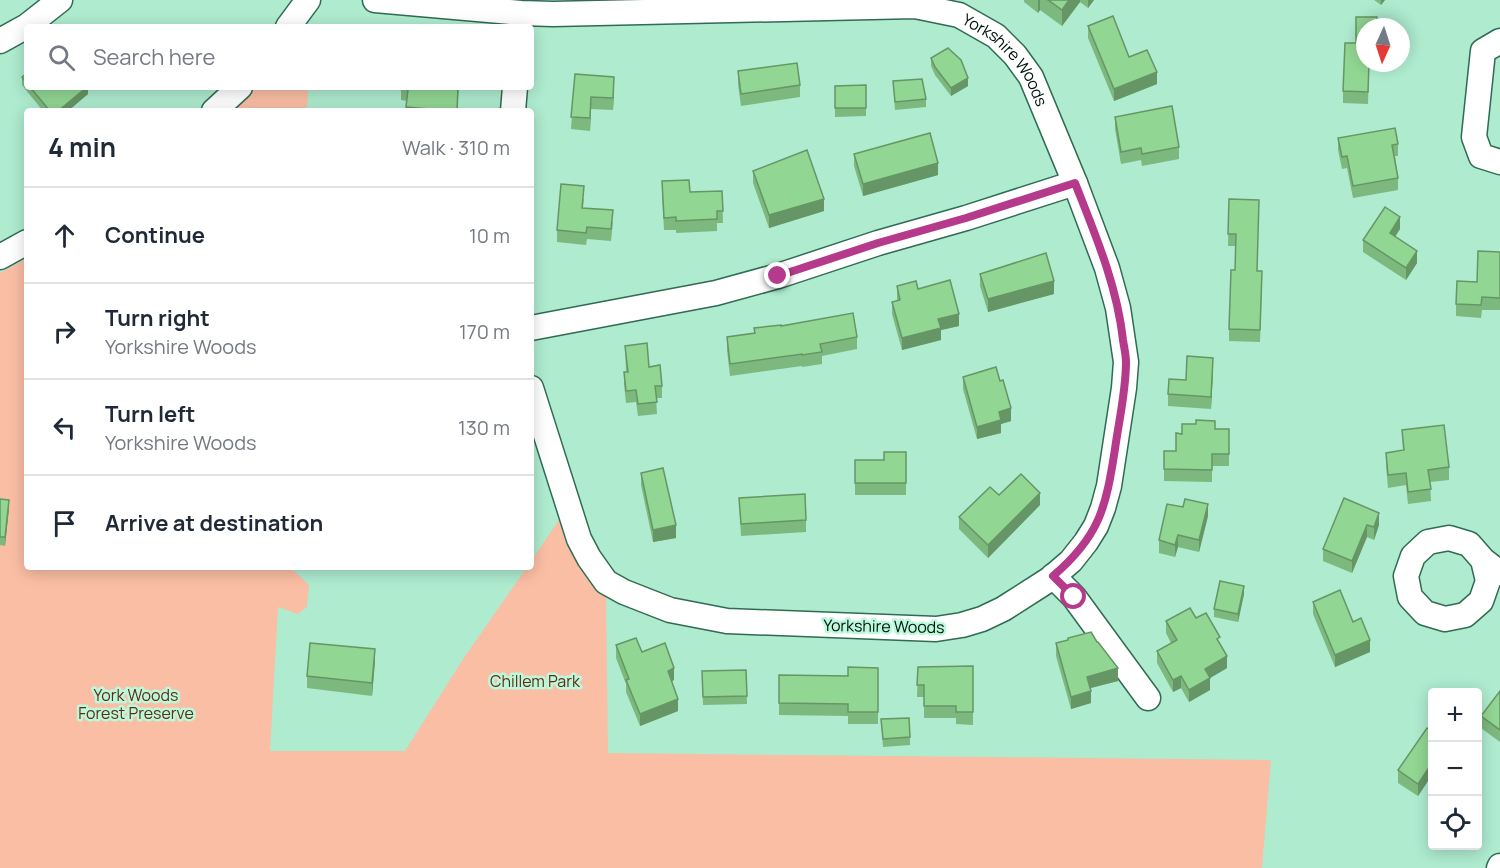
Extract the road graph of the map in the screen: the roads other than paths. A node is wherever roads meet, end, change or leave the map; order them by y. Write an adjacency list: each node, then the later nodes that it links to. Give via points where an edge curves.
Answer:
1 (60, 0): 5 (street)
2 (308, 0): 6 (street)
3 (375, 0): 4 (street, Yorkshire Woods)
4 (521, 20): 15 (street, Yorkshire Woods, via 553,14 915,6 959,15 996,36 1016,55 1031,77)
5 (30, 24)
6 (290, 24)
7 (24, 28): 8 (street)
8 (0, 41)
9 (1500, 41): 14 (street, via 1483,51 1474,137 1481,156)
10 (237, 90): 12 (street)
11 (515, 90): 13 (street)
12 (217, 108)
13 (513, 108)
14 (1500, 162)
15 (1075, 183): 18 (street, via 716,294); 20 (street, Yorkshire Woods, via 1107,268 1126,362 1103,508 1086,542)
16 (24, 244): 17 (street)
17 (0, 257)
18 (534, 327)
19 (534, 397): 20 (street, Yorkshire Woods, via 579,539 589,558 606,582 670,610 727,621 936,629 982,619)
20 (1053, 576): 21 (street, via 1074,597)
21 (1148, 698)

